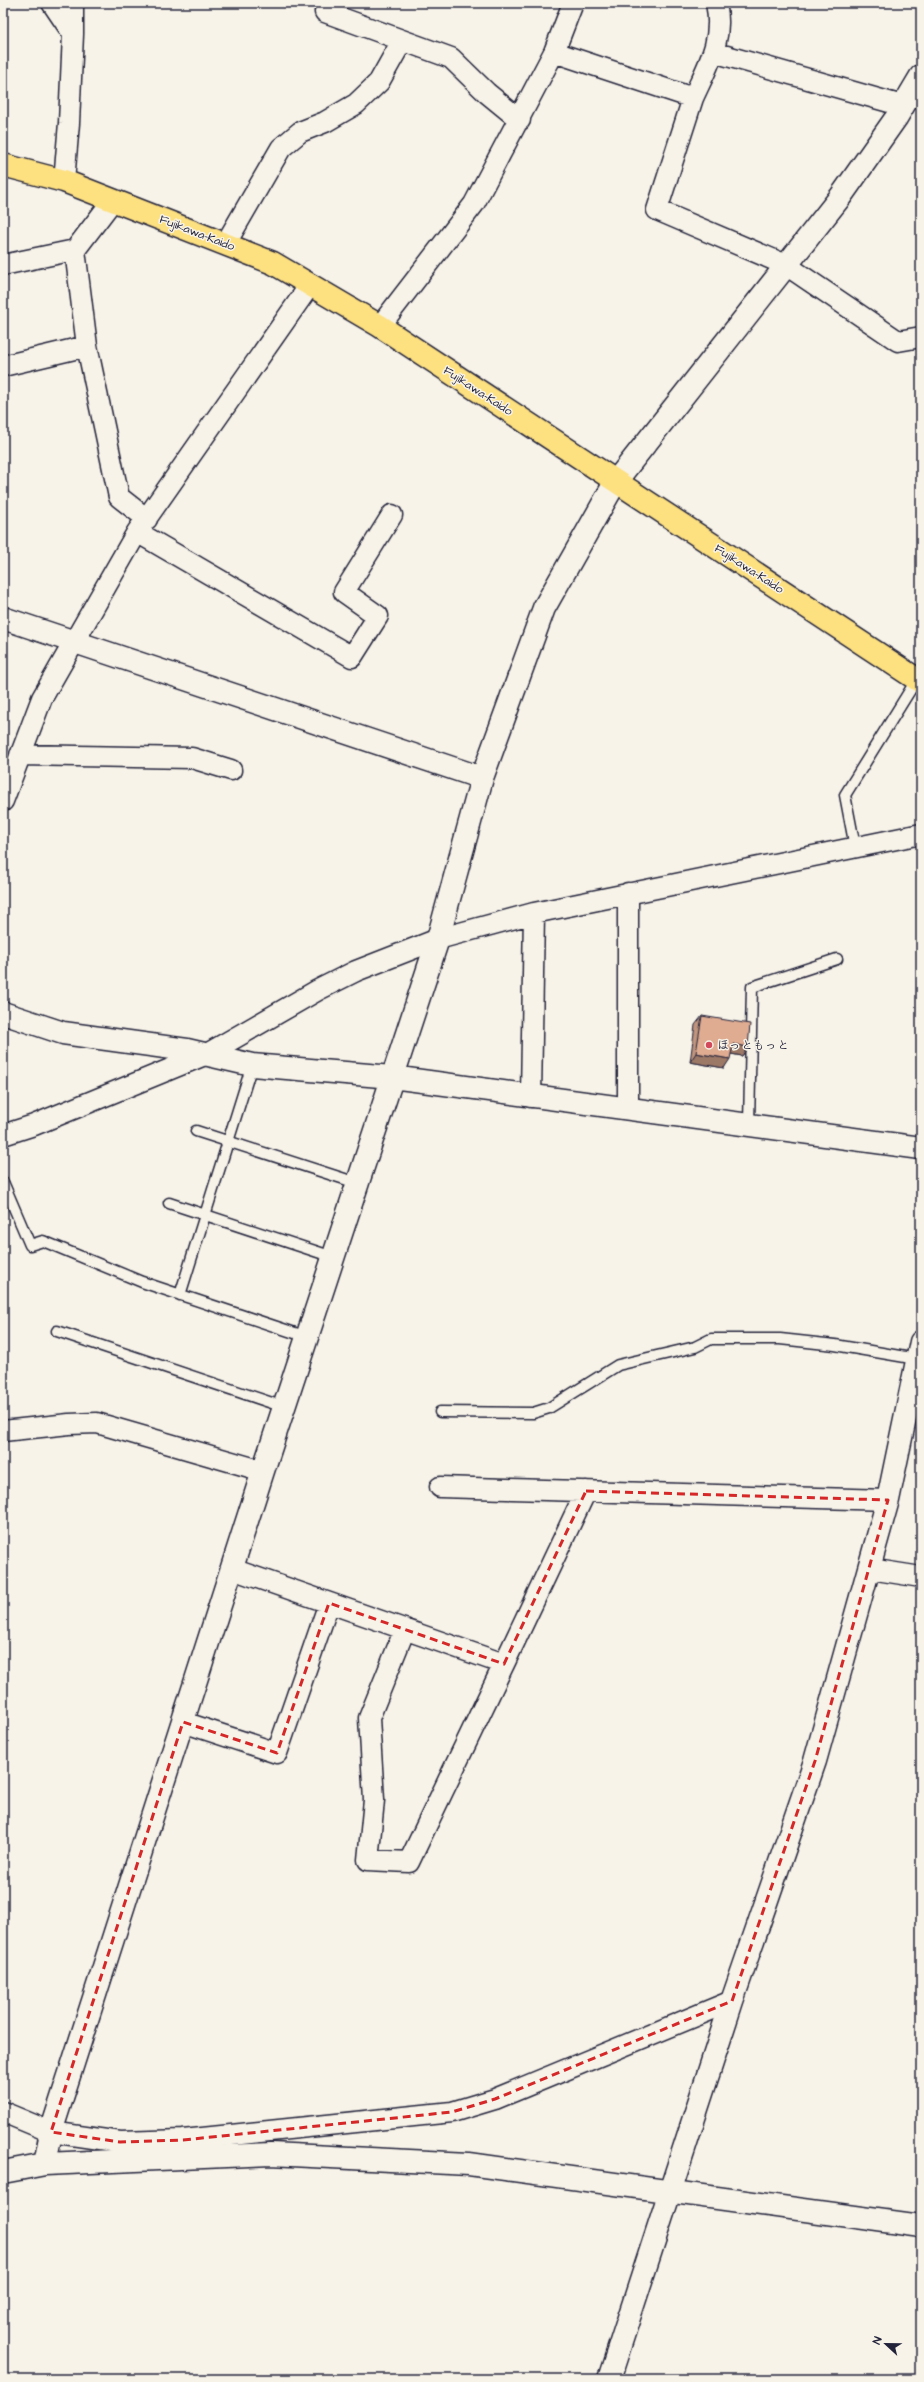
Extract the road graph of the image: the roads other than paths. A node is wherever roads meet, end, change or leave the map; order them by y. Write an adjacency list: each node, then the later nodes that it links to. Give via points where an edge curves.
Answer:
1 (52, 3): 6 (street)
2 (73, 3): 6 (street)
3 (572, 3): 8 (street)
4 (716, 3): 9 (street, via 720,20)
5 (325, 12): 7 (street)
6 (72, 34): 15 (street)
7 (402, 41): 13 (street, via 451,58); 17 (street, via 379,82 356,104 325,122 300,132 281,148)
8 (554, 52): 11 (street); 13 (street)
9 (713, 52): 11 (street); 12 (street)
10 (921, 76): 12 (street)
11 (693, 98): 20 (street, via 657,210)
12 (904, 106): 20 (street, via 841,196)
13 (520, 120): 22 (street, via 474,204)
14 (3, 165): 15 (main road, Fujikawa-Kaido)
15 (64, 181): 16 (main road, Fujikawa-Kaido)
16 (113, 200): 17 (main road, Fujikawa-Kaido); 18 (street)
17 (226, 243): 21 (main road, Fujikawa-Kaido, via 273,263)
18 (75, 250): 19 (street); 24 (street)
19 (3, 264)
20 (786, 265): 23 (street, via 898,341); 26 (street)
21 (310, 285): 22 (main road, Fujikawa-Kaido); 28 (street)
22 (380, 326): 26 (main road, Fujikawa-Kaido)
23 (921, 337)
24 (87, 346): 25 (street); 28 (street, via 119,496)
25 (3, 366)
26 (616, 481): 31 (main road, Fujikawa-Kaido); 34 (street, via 544,608)
27 (392, 515): 28 (street, via 344,592 378,616 352,657)
28 (142, 526): 30 (street)
29 (3, 618): 30 (street)
30 (73, 642): 32 (street, via 42,698); 34 (street)
31 (919, 680): 37 (lane, via 845,795)
32 (20, 755): 33 (street, via 192,758); 35 (street)
33 (231, 770)
34 (482, 778): 40 (street)
35 (3, 801)
36 (921, 834): 37 (street)
37 (855, 847): 38 (street)
38 (628, 893): 39 (street); 47 (street)
39 (534, 913): 40 (street); 46 (street)
40 (438, 939): 43 (street, via 318,990); 45 (street)
41 (837, 959): 48 (lane, via 752,987)
42 (3, 1013): 43 (street, via 63,1033)
43 (207, 1054): 44 (street); 50 (street, via 34,1125)
44 (252, 1065): 45 (street); 51 (lane)
45 (392, 1077): 46 (street); 54 (street)
46 (531, 1097): 47 (street)
47 (628, 1109): 48 (street)
48 (749, 1124): 52 (street)
49 (196, 1131): 51 (lane)
50 (3, 1135)
51 (228, 1142): 54 (lane); 56 (lane)
52 (921, 1148)
53 (3, 1182): 58 (lane, via 30,1245 43,1241)
54 (357, 1183): 57 (street)
55 (170, 1203): 56 (lane)
56 (205, 1215): 57 (lane); 58 (lane)
57 (333, 1257): 60 (street)
58 (180, 1295): 60 (lane)
59 (57, 1331): 62 (lane)
60 (307, 1337): 62 (street)
61 (919, 1351): 63 (lane, via 780,1339 711,1339 695,1347 618,1365 549,1408 533,1413); 68 (street)
62 (284, 1407): 65 (street)
63 (440, 1412)
64 (3, 1431): 65 (street, via 97,1423)
65 (263, 1471): 69 (street)
66 (440, 1487): 67 (street)
67 (586, 1491): 68 (street); 74 (street)
68 (888, 1500): 70 (street)
69 (232, 1569): 72 (street); 75 (street)
70 (870, 1569): 71 (street); 76 (street, via 815,1761)
71 (921, 1577)
72 (330, 1603): 73 (street); 75 (street, via 278,1753)
73 (405, 1629): 74 (street); 74 (street, via 369,1718 374,1800 368,1860 409,1862)
74 (504, 1664)
75 (183, 1722): 78 (street)
76 (732, 2001): 78 (street, via 495,2099 452,2112 182,2140 120,2142); 81 (street)
77 (3, 2112): 78 (street)
78 (51, 2132): 79 (street)
79 (45, 2164): 80 (street); 81 (street, via 279,2155 468,2164)
80 (3, 2172)
81 (669, 2191): 82 (street); 83 (street)
82 (921, 2226)
83 (609, 2379)

